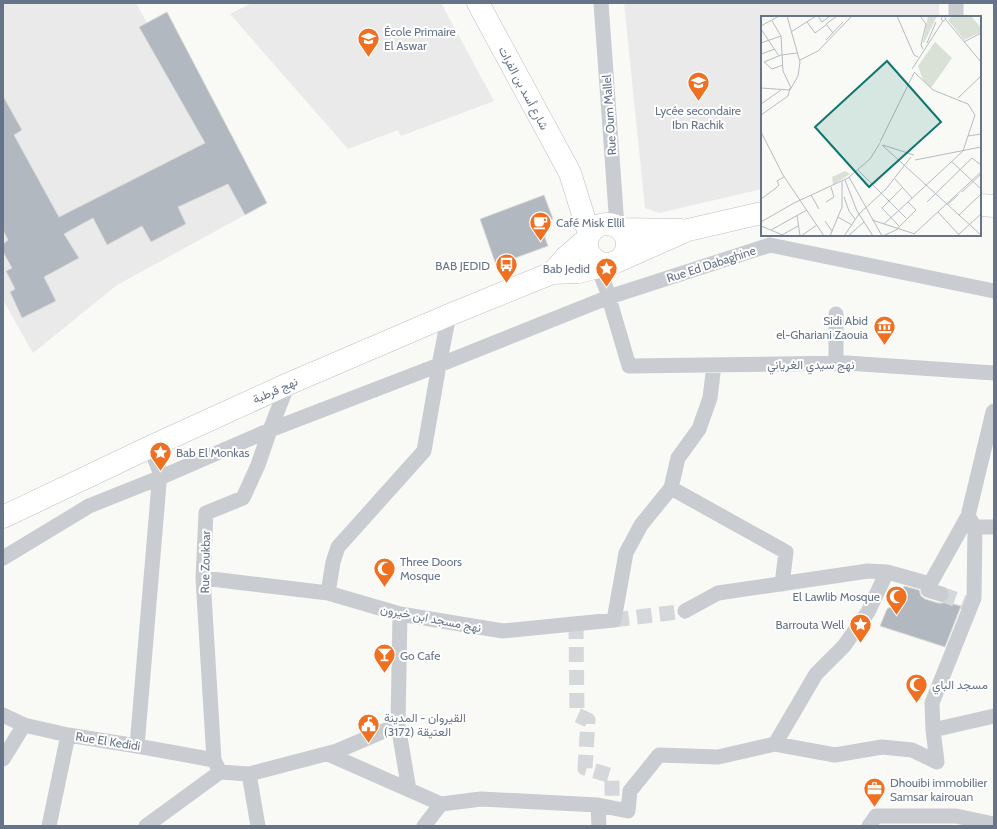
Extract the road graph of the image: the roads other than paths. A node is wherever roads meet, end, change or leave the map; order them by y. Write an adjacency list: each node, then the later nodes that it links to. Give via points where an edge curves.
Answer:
1 (478, 3): 5 (street, شارع أسد بن الفرات)
2 (601, 3): 9 (street, Rue Oum Mallel)
3 (956, 3): 4 (street)
4 (956, 16)
5 (570, 173): 9 (street); 11 (street)
6 (981, 205): 7 (street)
7 (994, 206)
8 (761, 213): 10 (street)
9 (616, 226): 10 (street); 11 (street, via 601,224); 12 (street, via 625,235 626,249 623,256)
10 (688, 230): 12 (street)
11 (588, 236): 12 (street, via 589,254 595,260); 13 (street)
12 (608, 264): 13 (street, via 579,272); 15 (street)
13 (552, 273): 17 (street, نهج قرطبة)
14 (994, 292): 15 (street, Rue Ed Dabaghine, via 770,245)
15 (609, 297): 19 (street, Rue Ed Dabaghine); 20 (street, نهج سيدي الغرياني, via 628,366)
16 (836, 314): 18 (street)
17 (449, 316): 19 (street); 22 (street, نهج قرطبة)
18 (836, 364): 20 (street, نهج سيدي الغرياني); 21 (street, نهج سيدي الغرياني)
19 (439, 365): 24 (street, Rue Ed Dabaghine); 35 (street, via 424,452 338,547)
20 (714, 365): 27 (street, via 710,398 699,429 678,458)
21 (994, 373)
22 (288, 384): 24 (street, Rue Zoukbar); 25 (street, نهج قرطبة)
23 (994, 411): 29 (street)
24 (270, 430): 26 (street, Rue Ed Dabaghine); 33 (street, Rue Zoukbar, via 243,498 206,513)
25 (150, 447): 26 (street, via 160,472); 28 (street, نهج قرطبة)
26 (159, 478): 31 (street, Rue Ed Dabaghine, via 89,506); 45 (street)
27 (671, 488): 34 (street, via 786,552); 37 (street, نهج مسجد ابن خيرون, via 641,525 626,553 614,620 503,631)
28 (3, 516)
29 (972, 521): 30 (street); 32 (street, via 964,524 936,589); 42 (street, via 974,598 932,703)
30 (994, 527)
31 (3, 558)
32 (887, 572): 34 (street, via 868,571); 44 (street, via 868,612 844,646 816,674)
33 (203, 578): 35 (street, نهج مسجد ابن خيرون); 48 (street, Rue Zoukbar)
34 (782, 584): 36 (street, via 718,593)
35 (328, 593): 37 (street, نهج مسجد ابن خيرون)
36 (685, 611)
37 (400, 614): 41 (street)
38 (3, 716): 40 (street, Rue El Kedidi)
39 (994, 716): 42 (street)
40 (24, 725): 43 (street, Rue El Kedidi); 47 (street)
41 (398, 725): 46 (street, Rue El Kedidi); 50 (street)
42 (933, 730): 44 (street, via 937,762 912,750 882,747 835,755)
43 (68, 734): 45 (street, Rue El Kedidi); 54 (street)
44 (775, 744): 52 (street, via 718,757 660,755 630,792 628,811)
45 (137, 746): 48 (street, Rue El Kedidi)
46 (328, 754): 49 (street, Rue El Kedidi); 50 (street)
47 (3, 759)
48 (217, 766): 49 (street, Rue El Kedidi); 55 (street)
49 (249, 774): 56 (street)
50 (409, 790): 51 (street)
51 (441, 804): 52 (street, via 480,799); 57 (street)
52 (598, 805): 58 (street)
53 (994, 824): 59 (street, via 956,816 876,816)
54 (50, 826)
55 (146, 826)
56 (258, 826)
57 (424, 826)
58 (599, 826)
59 (869, 826)

